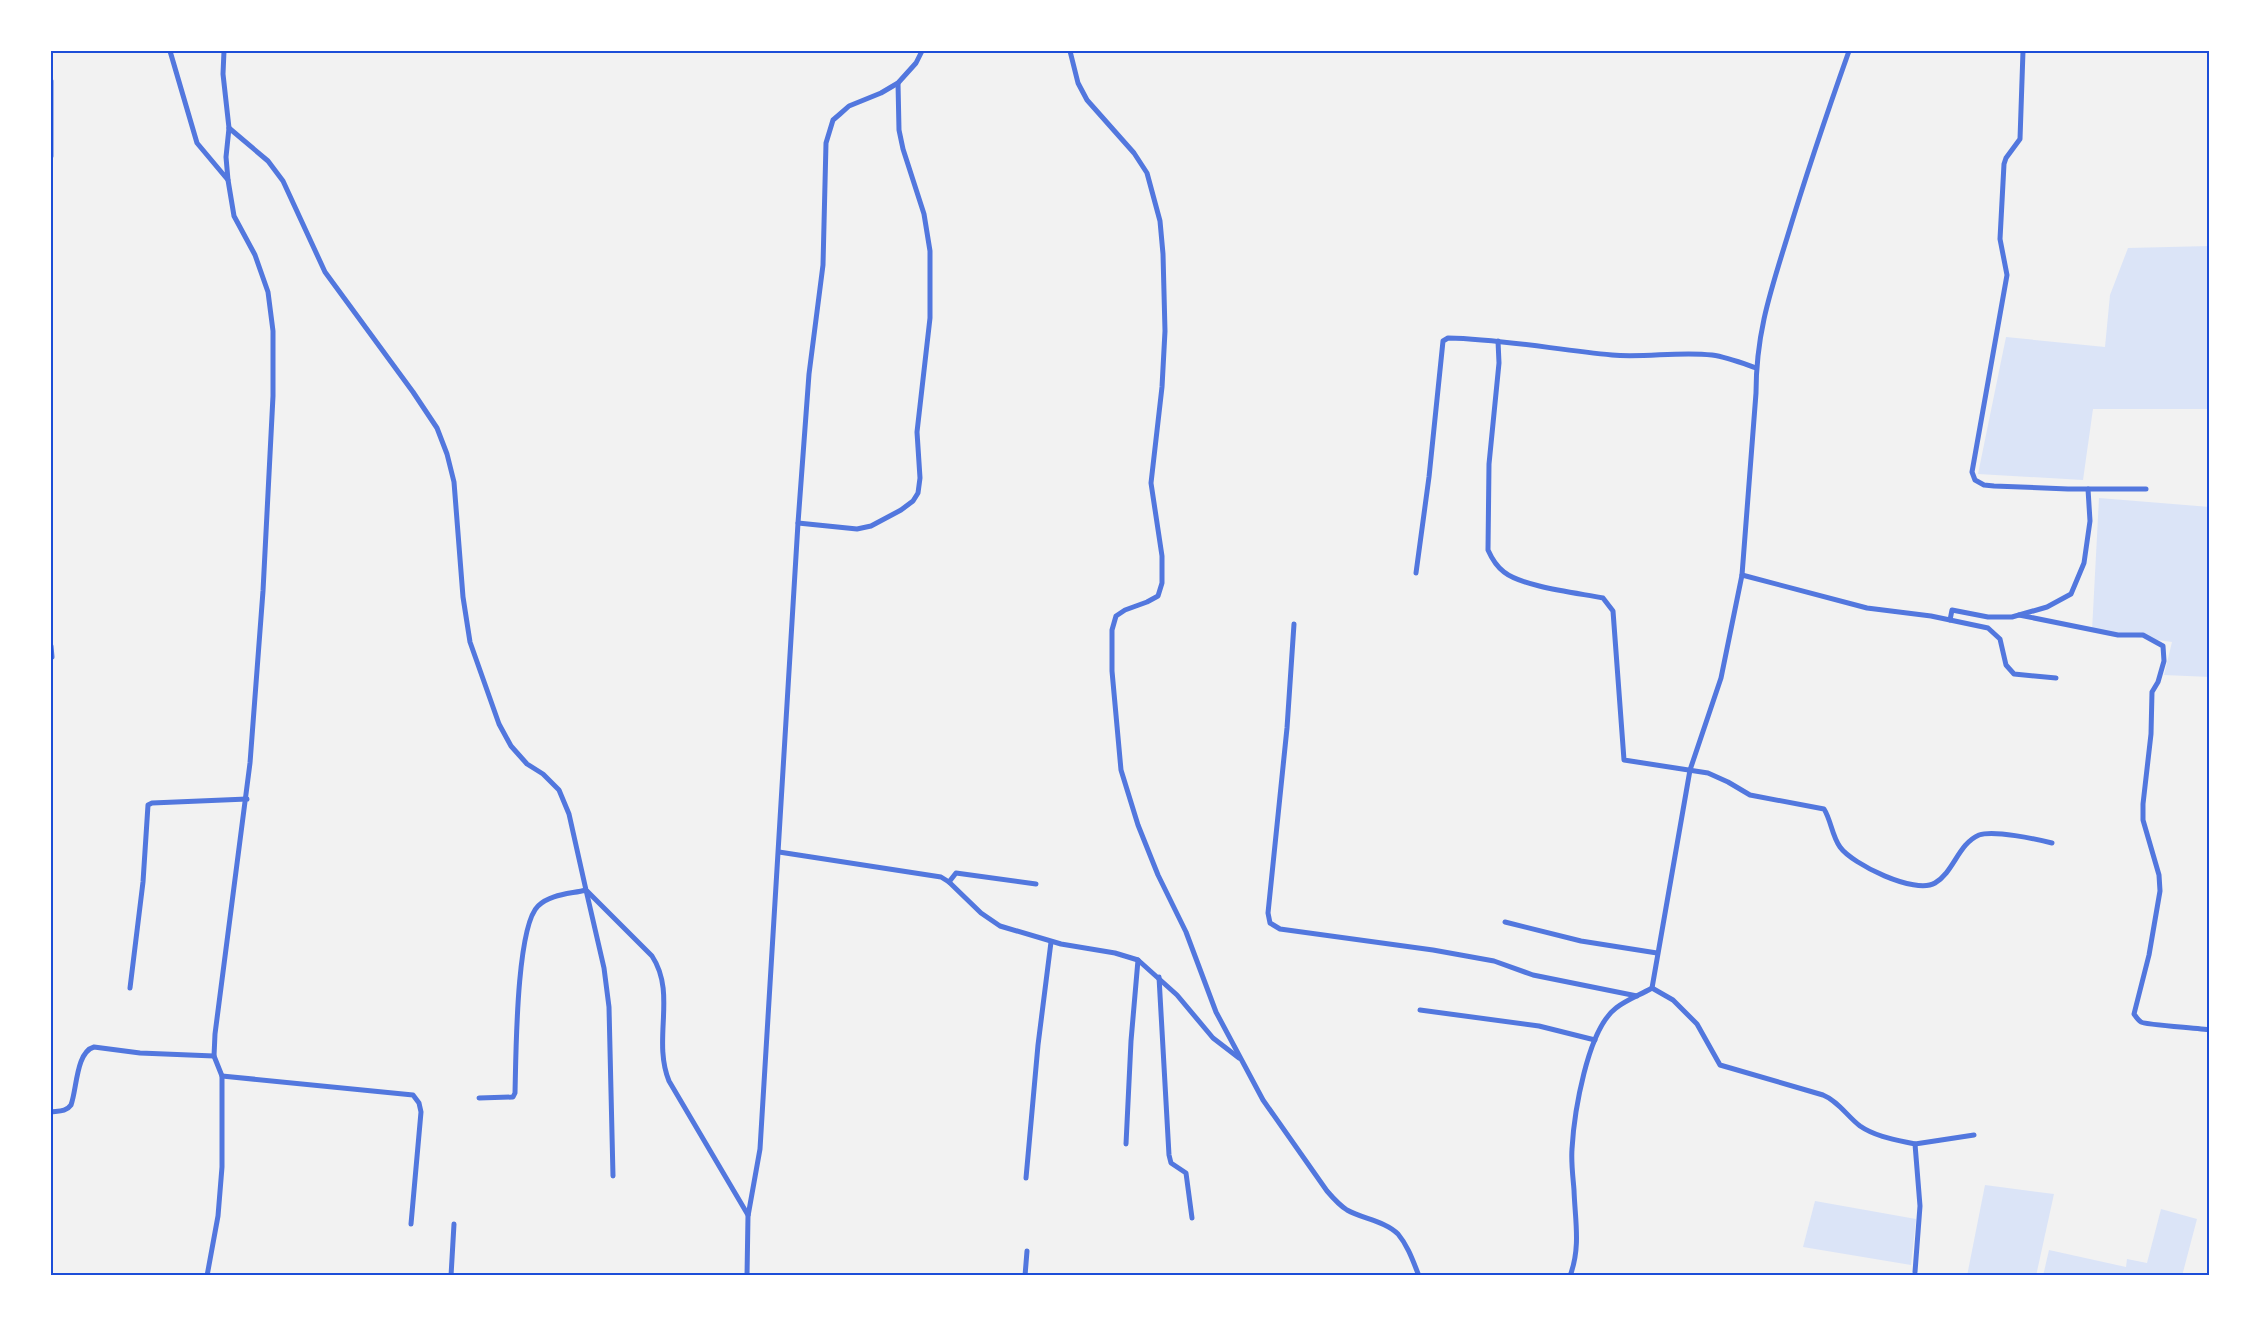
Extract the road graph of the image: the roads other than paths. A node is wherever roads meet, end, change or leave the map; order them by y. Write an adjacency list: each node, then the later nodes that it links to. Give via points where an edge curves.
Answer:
1 (170, 51): 11 (street, via 197,142)
2 (224, 51): 9 (street)
3 (922, 51): 8 (street)
4 (1070, 51): 44 (street, via 1078,84 1088,100 1147,173 1161,232 1165,331 1151,483 1162,583 1158,596 1116,616 1112,630 1121,770 1151,858 1186,932 1216,1012)
5 (1849, 51): 13 (street, via 1764,312)
6 (2023, 51): 14 (street, via 2020,139 2004,164 2000,239 2007,275 1972,472 1975,480 1984,484)
7 (51, 81): 10 (street)
8 (898, 83): 16 (street, via 849,106 833,120 826,143 823,265 809,374); 16 (street, via 899,130 924,213 930,251 930,318 917,432 918,493 901,510 871,526 857,529)
9 (229, 128): 11 (street); 31 (street, via 268,161 283,181 325,272 437,428 454,482 463,597 470,642 482,680 511,746 559,790 569,814)
10 (51, 156)
11 (228, 180): 26 (street, via 234,216 255,255 268,292 273,331 270,470)
12 (1498, 341): 13 (street, via 1641,357 1714,355); 17 (street, via 1443,341); 25 (street, via 1490,464 1488,550 1492,561 1517,580 1603,598 1613,611 1616,630 1624,760)
13 (1756, 368): 18 (street)
14 (2088, 489): 15 (street); 19 (street, via 2091,521 2084,563 2071,594 2047,607)
15 (2146, 489)
16 (798, 523): 28 (street)
17 (1416, 573)
18 (1742, 575): 20 (street, via 1867,608); 25 (street, via 1721,678)
19 (2019, 615): 20 (street, via 1988,617 1952,610); 41 (street, via 2118,635 2143,635 2163,646 2164,660 2152,692 2143,804 2143,820 2160,891 2134,1014 2149,1024)
20 (1950, 620): 24 (street, via 1988,628 1996,634 2014,674)
21 (1293, 624): 39 (street, via 1270,923 1280,929 1494,961 1533,975)
22 (51, 646): 23 (street)
23 (52, 657)
24 (2056, 678)
25 (1690, 770): 27 (street, via 1718,776 1750,795 1824,808 1840,847 1848,855 1902,883 1935,883 1980,835); 34 (street)
26 (247, 799): 37 (street, via 148,805); 43 (street)
27 (2052, 843)
28 (779, 852): 29 (street, via 930,874); 53 (street, via 760,1149)
29 (949, 882): 30 (street, via 956,873); 33 (street, via 1000,926)
30 (1036, 884)
31 (586, 891): 46 (street, via 546,900 530,918 522,965 515,1093 513,1097); 51 (street, via 609,1007); 53 (street, via 658,966 664,991 663,1066)
32 (1505, 922): 34 (street, via 1581,941)
33 (1051, 942): 35 (street); 52 (street)
34 (1657, 953): 38 (street)
35 (1138, 960): 36 (street); 49 (street)
36 (1159, 977): 44 (street, via 1214,1038); 54 (street, via 1169,1155 1171,1162 1186,1173)
37 (130, 988)
38 (1652, 988): 39 (street); 50 (street, via 1673,1000 1697,1024 1720,1065 1823,1095 1875,1134)
39 (1637, 996): 42 (street, via 1616,1008)
40 (1420, 1010): 42 (street, via 1530,1024)
41 (2210, 1030)
42 (1595, 1040): 64 (street, via 1575,1121 1572,1152 1578,1240)
43 (214, 1056): 45 (street); 47 (street, via 88,1048 71,1105 62,1112)
44 (1241, 1059): 63 (street, via 1263,1100 1327,1191 1348,1211 1396,1233)
45 (222, 1076): 55 (street, via 413,1095 421,1112); 59 (street, via 222,1167)
46 (479, 1098)
47 (51, 1112)
48 (1974, 1135): 50 (street)
49 (1126, 1144)
50 (1916, 1144): 58 (street, via 1920,1206)
51 (613, 1176)
52 (1026, 1178)
53 (748, 1216): 61 (street)
54 (1192, 1218)
55 (411, 1224)
56 (453, 1224): 60 (street)
57 (1027, 1251): 62 (street)
58 (1915, 1272)
59 (207, 1276)
60 (452, 1276)
61 (747, 1276)
62 (1025, 1276)
63 (1419, 1276)
64 (1570, 1276)

